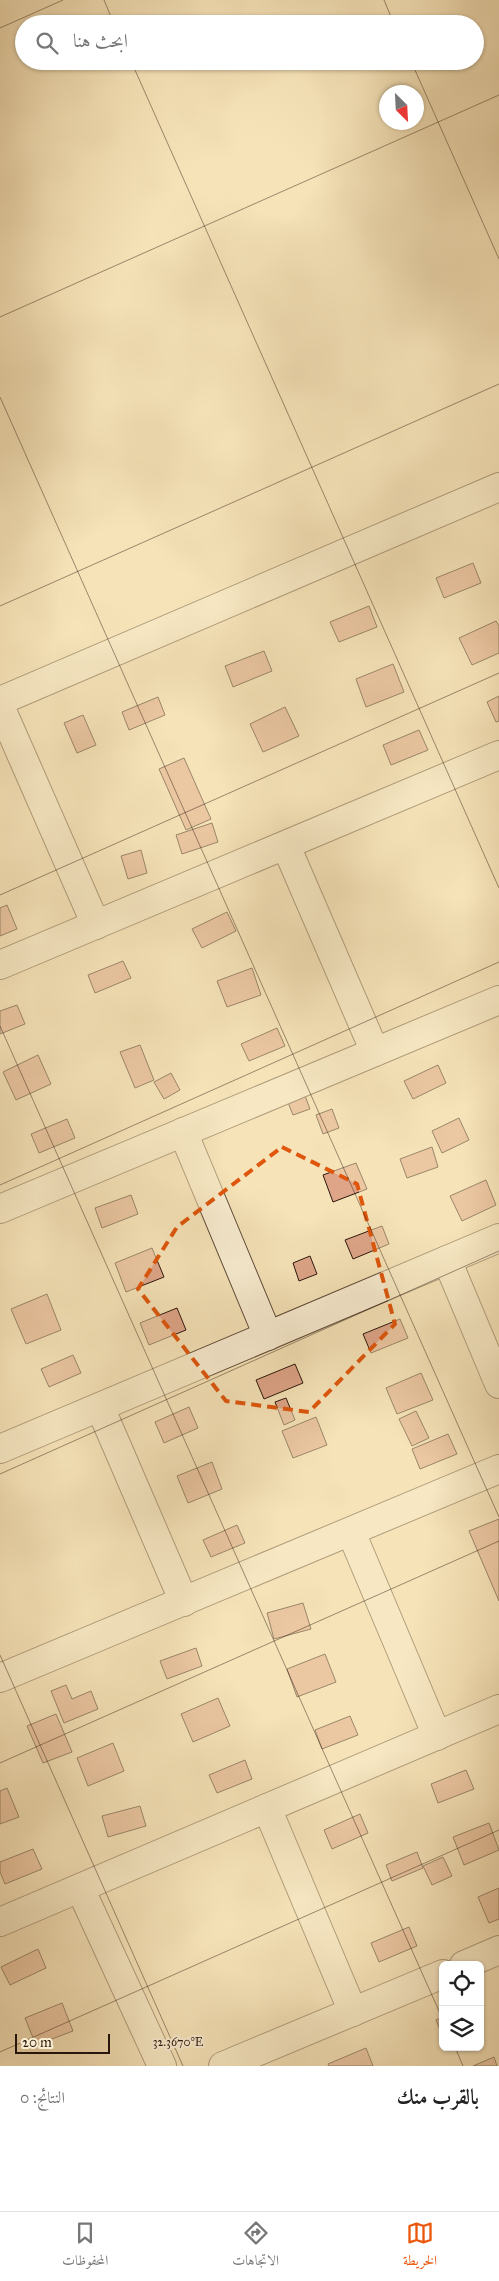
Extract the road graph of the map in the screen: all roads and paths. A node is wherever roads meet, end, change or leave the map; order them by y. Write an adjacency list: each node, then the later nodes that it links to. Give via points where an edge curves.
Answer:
1 (499, 488): 2 (street)
2 (0, 701)
3 (0, 706): 6 (street)
4 (499, 755): 5 (street)
5 (286, 846): 6 (street); 9 (street)
6 (96, 925): 7 (street)
7 (0, 965)
8 (499, 1000): 9 (street)
9 (375, 1052): 10 (street)
10 (183, 1132): 11 (street); 14 (street)
11 (3, 1200)
12 (499, 1238): 13 (street)
13 (447, 1260): 14 (street); 15 (street)
14 (268, 1336): 16 (street)
15 (499, 1384)
16 (100, 1407): 17 (street); 20 (street)
17 (0, 1449)
18 (499, 1469): 19 (street)
19 (351, 1532): 20 (street); 23 (street)
20 (184, 1602): 21 (street)
21 (0, 1678)
22 (499, 1709): 23 (street)
23 (437, 1736): 24 (street)
24 (267, 1808): 25 (street); 30 (street)
25 (80, 1888): 26 (street); 31 (street)
26 (0, 1922)
27 (499, 1950): 28 (street)
28 (473, 1961)
29 (439, 1976): 30 (street)
30 (352, 2012): 32 (street)
31 (162, 2066)
32 (223, 2066)

